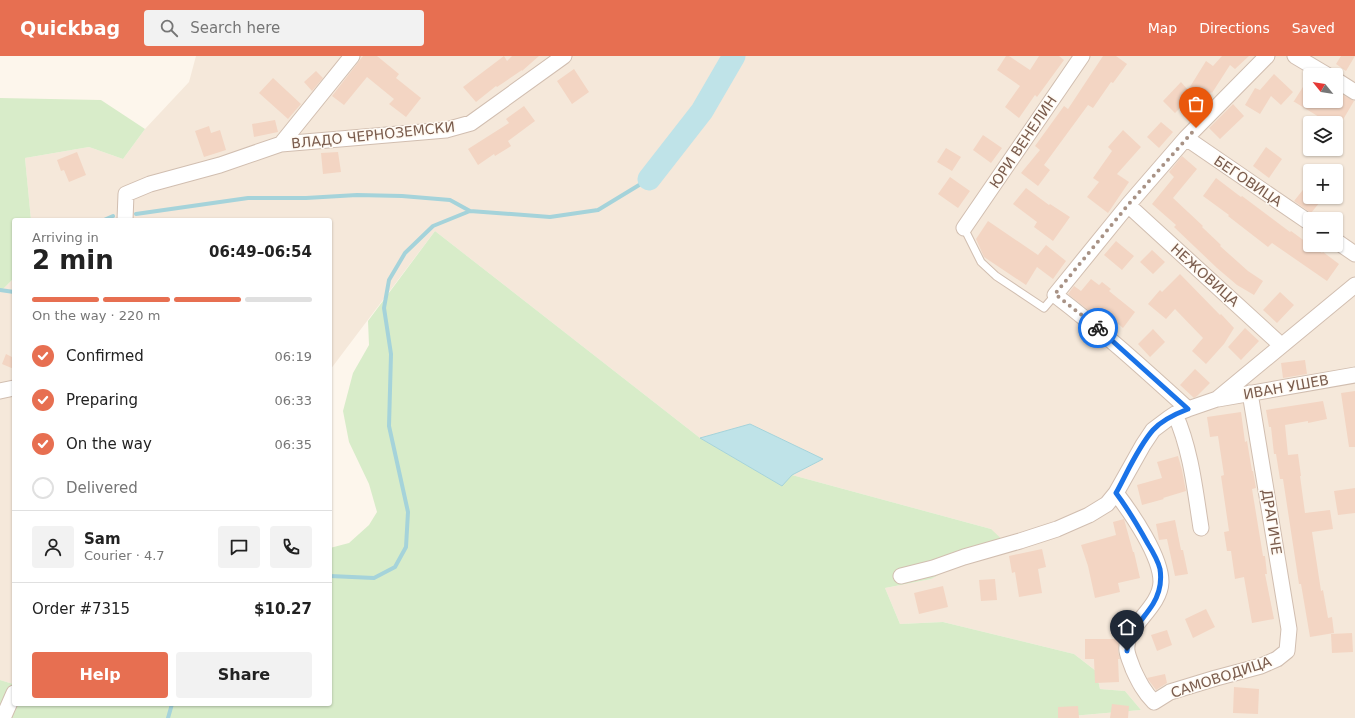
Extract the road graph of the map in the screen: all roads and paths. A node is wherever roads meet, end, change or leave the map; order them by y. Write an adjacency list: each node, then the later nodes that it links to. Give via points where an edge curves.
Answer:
1 (352, 56): 10 (street)
2 (564, 56): 10 (street, ВЛАДО ЧЕРНОЗЕМСКИ, via 471,123 446,130)
3 (1082, 56): 14 (street, ЮРИ ВЕНЕЛИН)
4 (1266, 56): 9 (street)
5 (1295, 56): 6 (street)
6 (1315, 68)
7 (1343, 84): 8 (street)
8 (1355, 92)
9 (1186, 138): 11 (street); 13 (street, БЕГОВИЦА)
10 (281, 144): 12 (street, ВЛАДО ЧЕРНОЗЕМСКИ, via 220,165 150,184 126,194)
11 (1128, 205): 18 (street); 19 (street, НЕЖОВИЦА)
12 (124, 218)
13 (1303, 218)
14 (964, 228): 18 (lane, via 982,262 996,276 1044,308)
15 (1343, 246): 16 (street)
16 (1355, 254)
17 (1355, 285): 19 (street)
18 (1055, 294): 25 (street, via 1124,351)
19 (1281, 346): 24 (street)
20 (1355, 375): 23 (street, ИВАН УШЕВ)
21 (12, 388): 22 (street)
22 (0, 391)
23 (1250, 393): 24 (street, ИВАН УШЕВ); 29 (street, ДРАГИЧЕ, via 1289,630)
24 (1217, 399): 25 (street)
25 (1182, 412): 26 (street, via 1153,430); 27 (street, via 1183,433)
26 (1116, 493): 28 (street, via 1107,504 1089,515 1057,529); 29 (street, САМОВОДИЦА, via 1130,512 1160,568 1161,583 1158,594 1130,636 1127,651 1142,688 1154,702 1170,692 1261,666 1277,659)
27 (1201, 528)
28 (901, 576)
29 (1286, 651)
30 (12, 698): 31 (street)
31 (3, 718)

